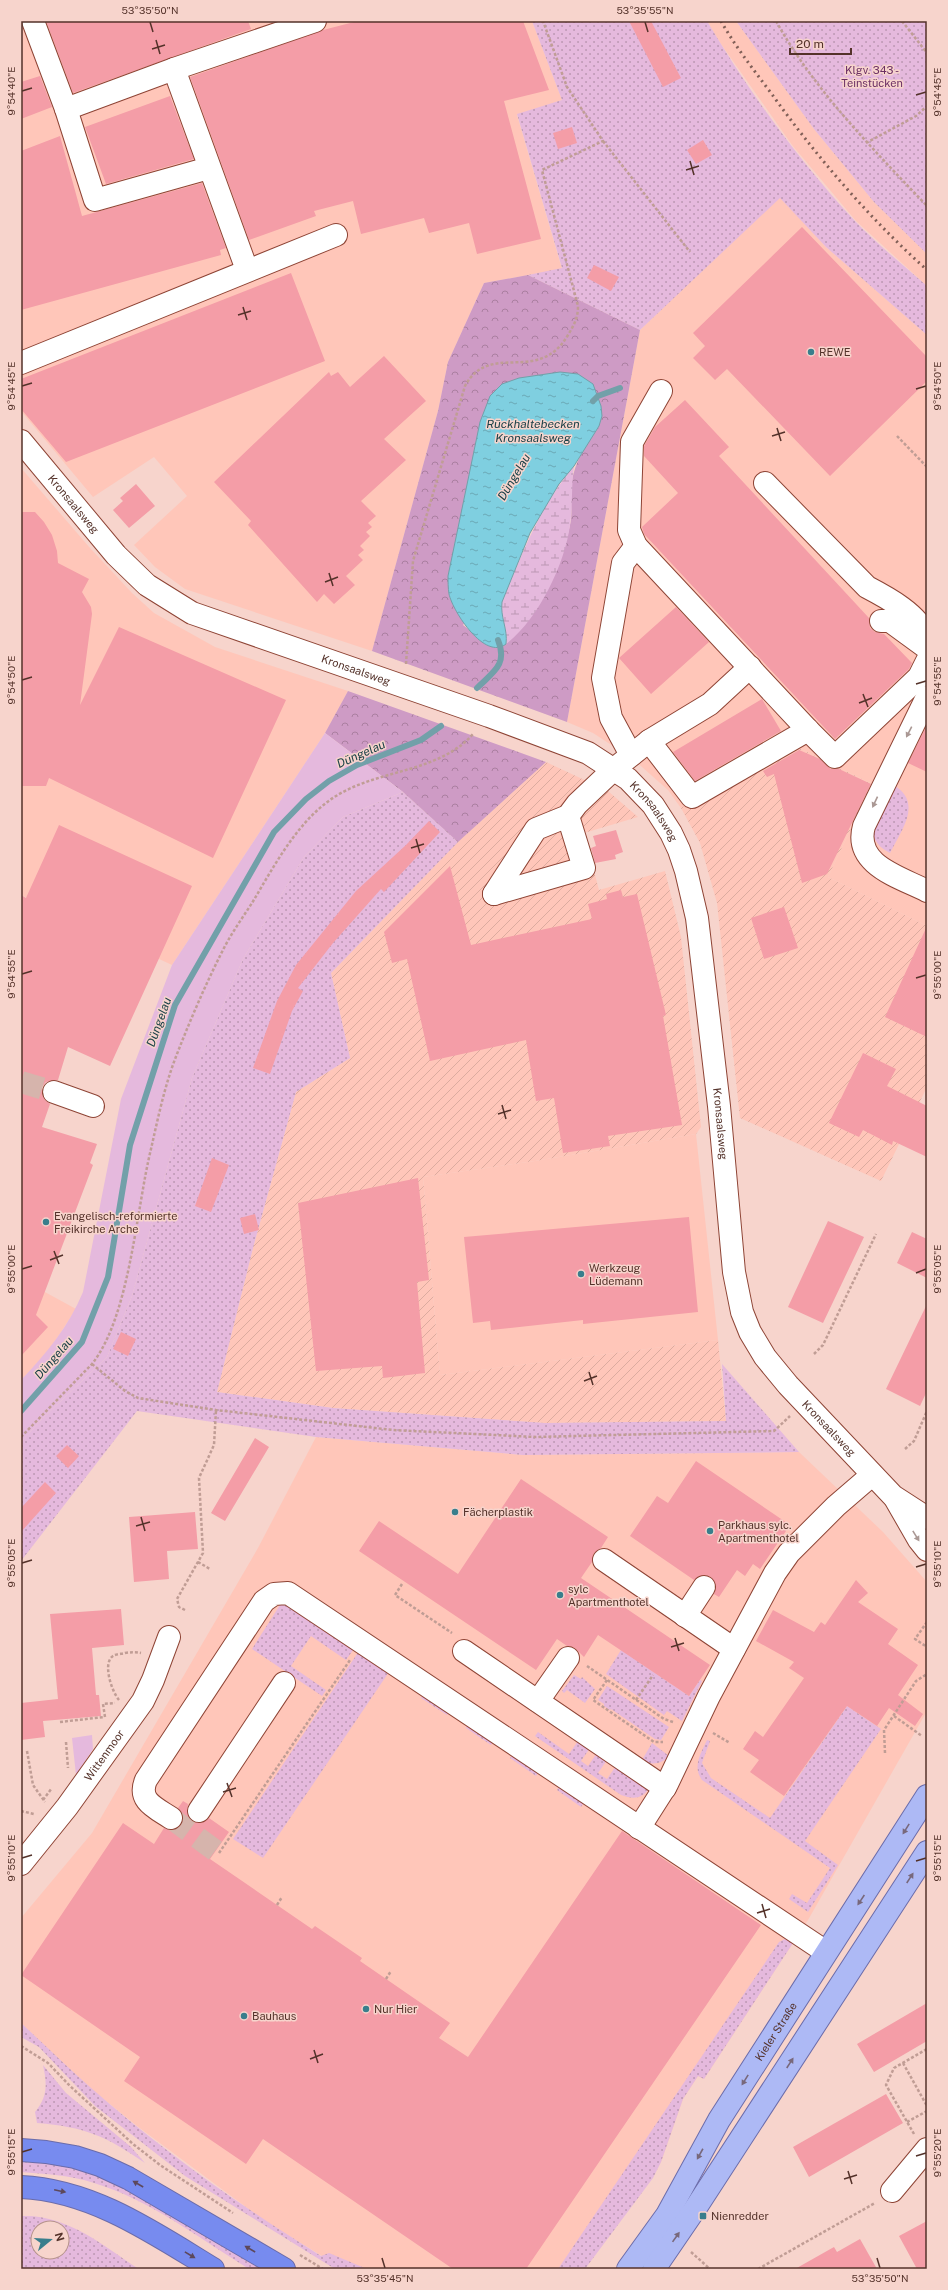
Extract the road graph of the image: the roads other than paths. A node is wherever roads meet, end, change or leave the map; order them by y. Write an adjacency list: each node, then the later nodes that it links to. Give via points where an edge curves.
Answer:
1 (33, 21): 4 (street)
2 (301, 23): 3 (street)
3 (174, 69): 4 (street); 5 (street)
4 (66, 109): 5 (street, via 95,200)
5 (209, 168): 7 (street)
6 (336, 234): 7 (street)
7 (247, 270): 8 (street)
8 (21, 364)
9 (661, 391): 12 (street, via 632,442 629,530)
10 (21, 441): 22 (street, Kronsaalsweg, via 116,555 147,585 192,614 489,716 588,753)
11 (765, 483): 14 (street, via 867,587 888,598 920,624)
12 (636, 546): 17 (street); 21 (street, via 624,563 603,678 611,718)
13 (881, 621): 15 (street, via 890,621)
14 (927, 637)
15 (927, 648)
16 (927, 661): 19 (street, via 919,677 835,757)
17 (750, 667): 19 (street); 20 (street, via 710,704)
18 (927, 697): 24 (street, one-way to 24, via 862,832 864,849 877,866)
19 (808, 730): 20 (street, via 692,797)
20 (649, 741): 21 (street)
21 (631, 755): 22 (street)
22 (614, 768): 23 (street); 27 (street, Kronsaalsweg, via 642,792 663,818 686,870 697,918 708,1003 734,1272 742,1312 765,1357 804,1403)
23 (568, 816)
24 (927, 891)
25 (54, 1092): 26 (street)
26 (93, 1106)
27 (872, 1475): 28 (street, Kronsaalsweg); 35 (street, via 836,1506 789,1553)
28 (893, 1496): 29 (street, Kronsaalsweg); 30 (street, Kronsaalsweg, one-way to 30, via 918,1540)
29 (927, 1518)
30 (927, 1550)
31 (604, 1560): 33 (street)
32 (704, 1587): 33 (street)
33 (685, 1616): 35 (street)
34 (169, 1637): 46 (street, Wittenmoor, via 153,1680 134,1713 62,1814)
35 (734, 1649): 40 (street)
36 (464, 1651): 39 (street)
37 (568, 1658): 39 (street)
38 (284, 1683): 42 (street)
39 (538, 1701): 40 (street)
40 (664, 1788): 44 (street)
41 (927, 1796): 47 (main road, Kieler Straße, one-way to 47)
42 (199, 1811)
43 (171, 1818): 44 (street, via 144,1796 142,1788 146,1780 269,1596 288,1592)
44 (639, 1828): 47 (street)
45 (927, 1852): 55 (main road, one-way to 45)
46 (21, 1864)
47 (826, 1952): 54 (main road, Kieler Straße, one-way to 54, via 719,2120 667,2215)
48 (21, 2150): 52 (highway, one-way to 48, via 100,2165 75,2157)
49 (925, 2150): 51 (street)
50 (21, 2187): 53 (highway, one-way to 53, via 63,2191 102,2206 168,2241)
51 (892, 2191)
52 (290, 2261)
53 (213, 2269)
54 (628, 2269)
55 (654, 2269)

